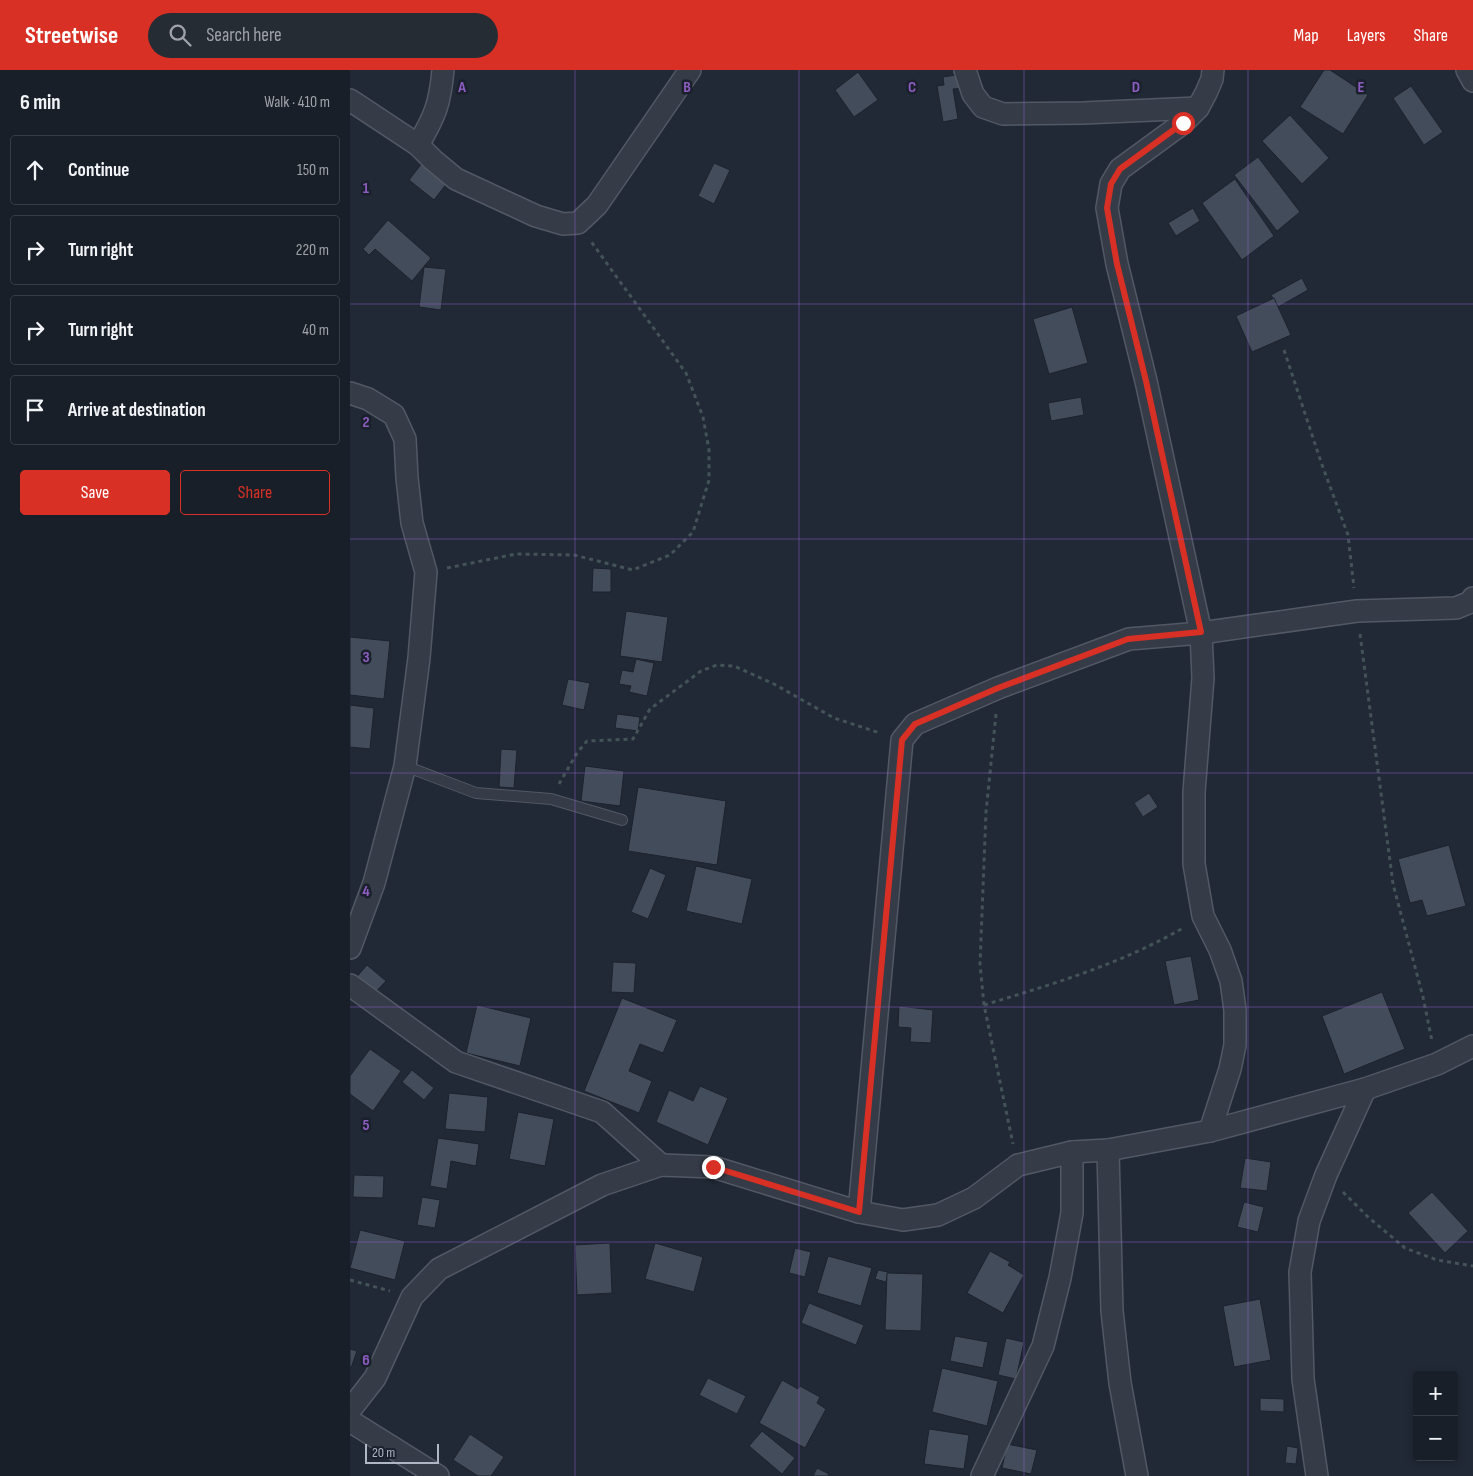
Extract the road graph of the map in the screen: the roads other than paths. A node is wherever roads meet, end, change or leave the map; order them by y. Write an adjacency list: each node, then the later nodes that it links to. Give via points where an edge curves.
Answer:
1 (442, 70): 9 (street, via 440,97 433,120)
2 (690, 70): 9 (street, via 597,205 578,223 563,224 536,216 456,179)
3 (966, 70): 8 (street, via 973,94 983,107 1003,114)
4 (1213, 70): 8 (street)
5 (1467, 70): 6 (street)
6 (1473, 81)
7 (350, 100): 9 (street)
8 (1198, 108): 12 (street, via 1183,123 1120,169 1111,184 1107,208)
9 (418, 145)
10 (350, 393): 13 (street, via 394,414 405,439 412,523 426,572)
11 (1473, 598): 12 (street, via 1456,608 1357,611)
12 (1201, 632): 19 (street, via 1203,678 1194,792 1194,855 1203,916 1220,950 1235,1010 1235,1045); 23 (street, via 1128,639 998,688 915,724 902,740)
13 (405, 766): 14 (lane, via 476,793 551,799); 15 (street, via 374,883)
14 (622, 820)
15 (350, 948)
16 (350, 985): 22 (street, via 456,1062 602,1112)
17 (1473, 1046): 18 (street, via 1437,1064)
18 (1365, 1089): 19 (street); 29 (street, via 1309,1221 1300,1272 1303,1379)
19 (1210, 1131): 20 (street)
20 (1108, 1150): 21 (street); 28 (street, via 1112,1311 1120,1383)
21 (1072, 1152): 23 (street, via 1018,1166 974,1198 938,1214 902,1220); 27 (street, via 1072,1213 1043,1346)
22 (661, 1165): 23 (street, via 713,1167); 24 (street, via 602,1185 439,1269 412,1297 375,1378)
23 (859, 1212)
24 (350, 1410)
25 (350, 1421): 26 (street)
26 (438, 1476)
27 (982, 1476)
28 (1137, 1476)
29 (1317, 1476)

